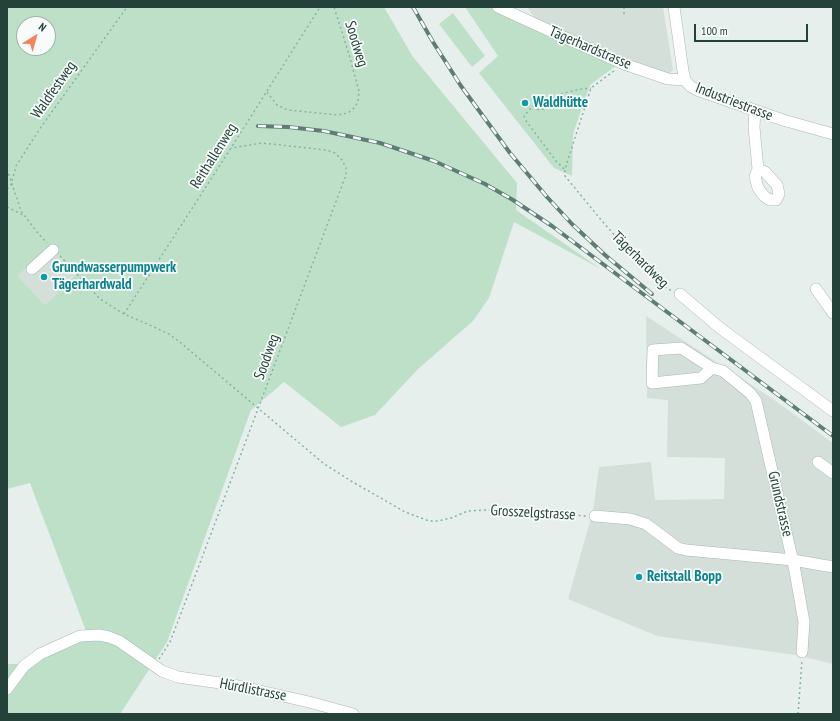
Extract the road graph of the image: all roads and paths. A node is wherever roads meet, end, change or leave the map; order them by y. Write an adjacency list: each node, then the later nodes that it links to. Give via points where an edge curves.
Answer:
1 (127, 7): 19 (path, Waldfestweg, via 39,130 16,166)
2 (320, 7): 12 (path, Reithallenweg)
3 (334, 7): 12 (path, Soodweg, via 359,91 358,102 354,108 348,113 338,115 288,110 277,106)
4 (498, 7): 7 (street, Tägerhardstrasse)
5 (624, 7): 8 (path)
6 (674, 7): 10 (street, Industriestrasse)
7 (511, 10): 9 (street, Tägerhardstrasse)
8 (624, 15)
9 (624, 64): 10 (street, Tägerhardstrasse, via 668,79); 11 (path)
10 (685, 80): 13 (street, Industriestrasse, via 696,90)
11 (591, 88): 17 (path); 17 (path, Tägerhardweg, via 564,93 555,97 544,109 539,110 533,106 524,116)
12 (267, 92): 15 (path, Reithallenweg)
13 (756, 111): 14 (street, Industriestrasse); 18 (street, via 754,127)
14 (833, 134)
15 (231, 148): 28 (path, Reithallenweg); 30 (path, Soodweg, via 262,143 326,150 338,156 346,168 346,178)
16 (7, 169): 19 (path)
17 (564, 169): 26 (path, Tägerhardweg, via 565,176 626,248 665,287)
18 (758, 169)
19 (12, 185): 20 (path); 22 (path)
20 (7, 189)
21 (7, 207): 22 (path)
22 (24, 216): 23 (path, Grosszelgstrasse)
23 (53, 250): 24 (street); 28 (path, Grosszelgstrasse, via 100,299)
24 (32, 269)
25 (816, 290): 27 (street)
26 (680, 294): 31 (street, Tägerhardweg, via 720,328)
27 (833, 313)
28 (124, 314): 30 (path, Grosszelgstrasse, via 169,334)
29 (717, 370): 29 (street, Grundstrasse, via 681,348 653,350 652,383 701,378); 35 (street, Grundstrasse, via 750,393 756,401)
30 (259, 409): 34 (path, Grosszelgstrasse, via 323,463 418,518 438,521 468,511 488,510); 38 (path, Soodweg, via 177,624 165,650)
31 (833, 411)
32 (818, 462): 33 (street)
33 (833, 473)
34 (595, 516): 35 (street, Grosszelgstrasse, via 630,519 646,524 686,550)
35 (793, 560): 36 (street, Grosszelgstrasse); 37 (street, Grundstrasse, via 804,622)
36 (833, 567)
37 (802, 652): 41 (path)
38 (154, 665): 39 (street, Hürdlistrasse, via 114,639 86,635 33,658); 40 (street, Hürdlistrasse, via 178,678 234,685)
39 (7, 688)
40 (353, 714)
41 (798, 714)

